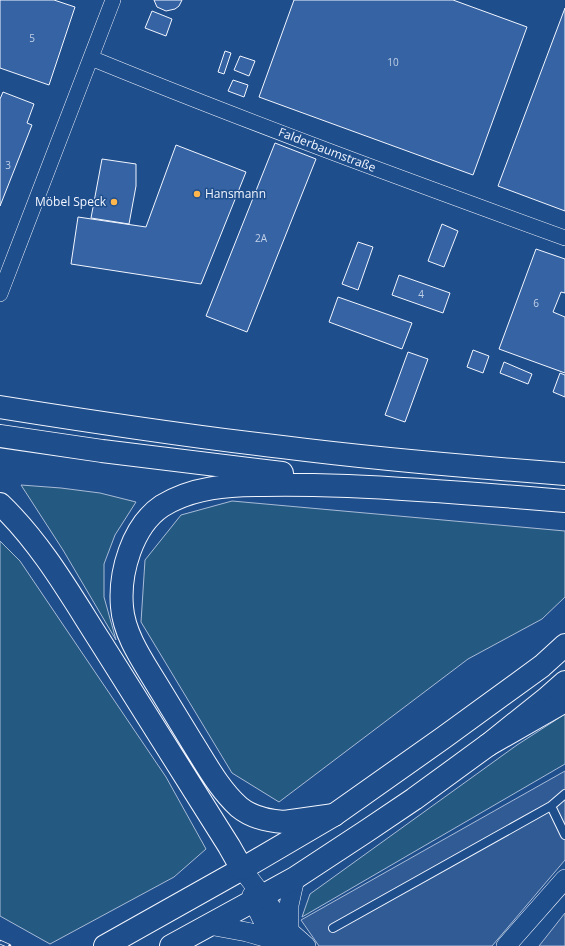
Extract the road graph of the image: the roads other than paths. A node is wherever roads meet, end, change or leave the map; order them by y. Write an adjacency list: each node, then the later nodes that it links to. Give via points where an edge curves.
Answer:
1 (113, 0): 2 (street)
2 (91, 58): 3 (street, Falderbaumstraße, via 344,157); 4 (street)
3 (565, 238)
4 (0, 294)
5 (0, 407): 7 (main road, via 282,448)
6 (0, 436): 8 (main road)
7 (565, 474)
8 (408, 488): 9 (main road); 17 (main road, via 294,484 235,485 189,494 160,507 148,519 129,550 124,570 122,608 126,626 138,653 226,794 241,808 264,820 284,822)
9 (565, 501)
10 (0, 504): 19 (main road, via 17,521 58,576)
11 (565, 645): 17 (main road, via 542,666)
12 (565, 682): 14 (main road)
13 (565, 701): 14 (main road)
14 (488, 745): 20 (main road, via 414,799)
15 (565, 794): 16 (lane)
16 (551, 806): 18 (lane); 24 (lane)
17 (334, 815): 19 (main road)
18 (565, 835)
19 (242, 869): 22 (street); 26 (main road)
20 (294, 878): 22 (main road); 25 (street)
21 (565, 880): 29 (street)
22 (258, 898): 23 (main road); 25 (street)
23 (209, 925): 25 (street); 27 (main road)
24 (333, 928)
25 (282, 939): 28 (street)
26 (105, 946)
27 (171, 946)
28 (306, 946)
29 (506, 946)

